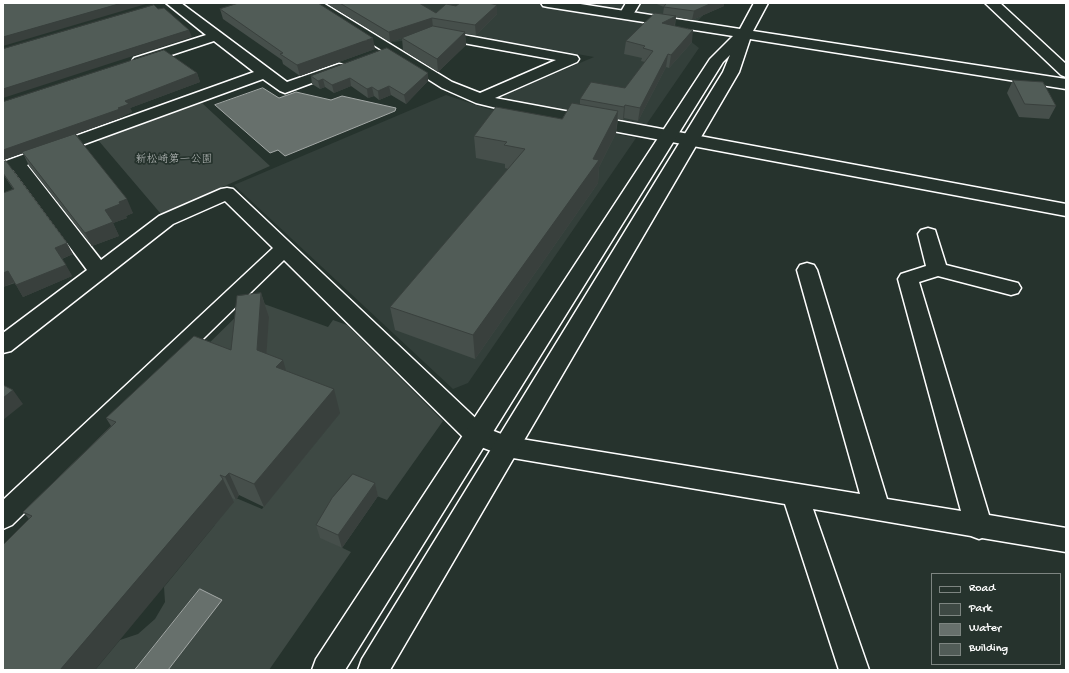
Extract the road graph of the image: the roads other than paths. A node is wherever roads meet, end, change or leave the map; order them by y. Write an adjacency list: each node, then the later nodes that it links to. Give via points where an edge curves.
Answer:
1 (314, 3): 11 (street)
2 (548, 3): 6 (street)
3 (761, 3): 7 (street)
4 (992, 3): 12 (street)
5 (169, 4): 8 (street)
6 (629, 9): 7 (street)
7 (745, 33): 16 (street); 18 (street, via 717,59); 19 (street, via 731,72)
8 (216, 36): 13 (street); 15 (street)
9 (426, 36): 17 (street, via 433,33 572,60)
10 (404, 44): 11 (street)
11 (390, 49): 15 (street, via 285,88); 17 (street, via 447,85)
12 (1060, 61): 14 (street)
13 (125, 66)
14 (1066, 72)
15 (265, 73): 20 (street)
16 (1066, 84)
17 (480, 99): 18 (street, via 516,108)
18 (668, 135): 19 (street); 29 (street)
19 (690, 140): 21 (street); 30 (street)
20 (10, 165): 25 (street)
21 (1066, 210)
22 (928, 234): 24 (street)
23 (285, 248): 25 (street, via 227,193 166,220); 29 (street); 33 (street)
24 (937, 269): 27 (street); 34 (street, via 908,279)
25 (98, 270): 28 (street)
26 (807, 270): 32 (street)
27 (1012, 288)
28 (3, 345)
29 (477, 435): 30 (street); 36 (street)
30 (507, 447): 31 (street); 37 (street)
31 (795, 495): 32 (street); 38 (street)
32 (877, 509): 34 (street)
33 (3, 517)
34 (979, 527): 35 (street)
35 (1066, 540)
36 (327, 670)
37 (373, 670)
38 (854, 670)

